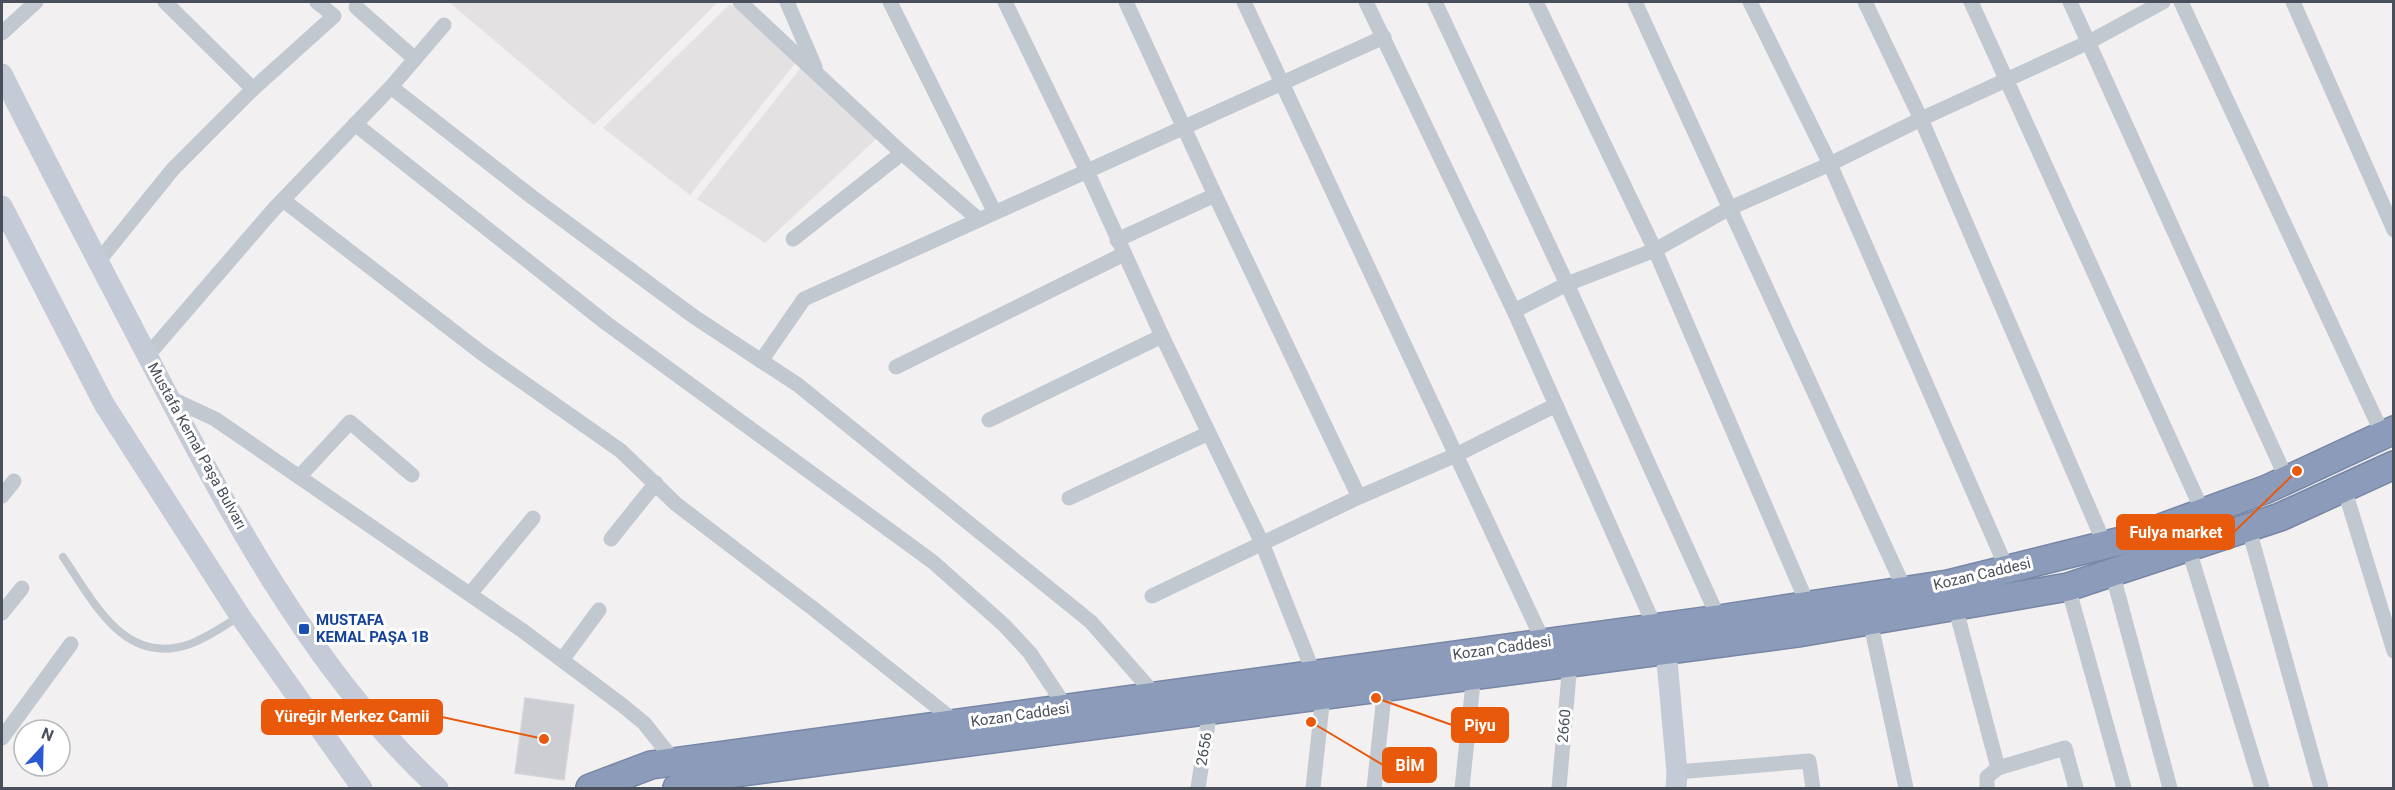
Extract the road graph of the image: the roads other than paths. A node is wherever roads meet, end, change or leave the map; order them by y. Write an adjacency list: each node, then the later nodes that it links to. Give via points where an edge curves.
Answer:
1 (36, 2): 23 (street)
2 (165, 2): 32 (street)
3 (317, 2): 32 (street, via 334,16)
4 (740, 2): 27 (street)
5 (787, 2): 27 (street)
6 (890, 2): 43 (street)
7 (1005, 2): 38 (street)
8 (1125, 2): 35 (street)
9 (1244, 2): 30 (street)
10 (1366, 2): 24 (street)
11 (1435, 2): 51 (street)
12 (1536, 2): 48 (street)
13 (1635, 2): 42 (street)
14 (1750, 2): 37 (street)
15 (1865, 2): 33 (street)
16 (1971, 2): 29 (street)
17 (2070, 2): 25 (street)
18 (2163, 2): 25 (street)
19 (2181, 2): 61 (street)
20 (2293, 2): 45 (street)
21 (356, 7): 26 (street)
22 (444, 25): 26 (street)
23 (2, 33)
24 (1384, 36): 30 (street); 52 (street)
25 (2089, 42): 29 (street); 66 (street)
26 (415, 59): 31 (street)
27 (817, 73): 36 (street)
28 (2, 74): 50 (main road, Mustafa Kemal Paşa Bulvarı)
29 (2008, 79): 33 (street); 73 (street)
30 (1280, 83): 35 (street); 62 (street)
31 (391, 87): 34 (street); 55 (street, via 541,204)
32 (253, 89): 50 (street, via 173,169)
33 (1921, 119): 37 (street); 78 (street)
34 (355, 124): 40 (street); 105 (street, via 606,323 933,562 1030,652)
35 (1184, 128): 38 (street); 39 (street)
36 (902, 153): 44 (street); 46 (street)
37 (1830, 164): 42 (street); 81 (street)
38 (1087, 171): 43 (street); 47 (street)
39 (1215, 195): 47 (street); 71 (street)
40 (283, 200): 54 (street); 68 (street, via 483,354 621,451)
41 (2, 206): 92 (main road, via 104,404)
42 (1728, 209): 48 (street); 85 (street)
43 (994, 211): 44 (street)
44 (978, 219): 55 (street, via 804,299)
45 (2394, 230)
46 (792, 239)
47 (1117, 240): 49 (street)
48 (1655, 250): 51 (street); 88 (street)
49 (1124, 254): 53 (street); 56 (street)
50 (98, 263): 54 (main road, Mustafa Kemal Paşa Bulvarı)
51 (1567, 284): 52 (street); 93 (street)
52 (1514, 311): 58 (street)
53 (1162, 336): 59 (street); 60 (street)
54 (147, 356): 57 (main road, Mustafa Kemal Paşa Bulvarı)
55 (761, 361): 104 (street, via 807,392 1091,622)
56 (896, 367)
57 (168, 397): 65 (street, via 215,419); 113 (main road, Mustafa Kemal Paşa Bulvarı, via 248,540 304,629 341,682 403,756)
58 (1556, 405): 62 (street); 95 (street)
59 (989, 420)
60 (1209, 433): 72 (street); 77 (street)
61 (2388, 433): 66 (highway, Kozan Caddesi)
62 (1456, 455): 71 (street); 96 (street)
63 (2394, 465): 69 (highway, Kozan Caddesi)
64 (412, 475): 65 (street, via 350,422)
65 (299, 477): 86 (street)
66 (2287, 480): 73 (highway, Kozan Caddesi)
67 (14, 481): 70 (street)
68 (656, 483): 76 (street); 107 (street, via 685,511)
69 (2344, 488): 75 (highway, Kozan Caddesi, via 2280,517); 98 (street)
70 (2, 496)
71 (1359, 497): 77 (street)
72 (1069, 498)
73 (2203, 512): 78 (highway, Kozan Caddesi)
74 (533, 519): 86 (street)
75 (2248, 526): 79 (highway, Kozan Caddesi); 127 (street)
76 (610, 539)
77 (1262, 543): 87 (street); 102 (street)
78 (2105, 545): 81 (highway, Kozan Caddesi)
79 (2188, 547): 82 (highway, Kozan Caddesi); 126 (street)
80 (63, 556): 92 (lane, via 103,615 138,645 179,647)
81 (2007, 569): 85 (highway, Kozan Caddesi)
82 (2112, 572): 83 (highway, Kozan Caddesi); 125 (street)
83 (2068, 587): 89 (highway, Kozan Caddesi); 124 (street)
84 (22, 588): 91 (street)
85 (1905, 590): 88 (highway, Kozan Caddesi)
86 (470, 594): 99 (street)
87 (1152, 596)
88 (1808, 605): 93 (highway, Kozan Caddesi)
89 (1955, 606): 94 (highway, Kozan Caddesi); 109 (street)
90 (599, 610): 99 (street)
91 (2, 613)
92 (240, 616): 112 (main road)
93 (1719, 619): 95 (highway, Kozan Caddesi)
94 (1870, 620): 95 (highway, Kozan Caddesi, via 1798,633); 121 (street)
95 (1660, 639): 96 (highway, Kozan Caddesi); 100 (highway, Kozan Caddesi); 110 (main road)
96 (1544, 643): 102 (highway, Kozan Caddesi)
97 (71, 644): 108 (street)
98 (2394, 651)
99 (562, 660): 111 (street, via 644,723)
100 (1570, 663): 101 (highway, Kozan Caddesi); 119 (street, 2660)
101 (1474, 675): 103 (highway, Kozan Caddesi); 118 (street)
102 (1319, 685): 103 (highway, Kozan Caddesi); 104 (highway, Kozan Caddesi); 106 (highway, Kozan Caddesi); 116 (street)
103 (1385, 687): 117 (street)
104 (1156, 696): 105 (highway, Kozan Caddesi)
105 (1067, 709): 107 (highway, Kozan Caddesi)
106 (1210, 710): 111 (highway, Kozan Caddesi); 115 (street, 2656)
107 (957, 723): 111 (highway, Kozan Caddesi)
108 (2, 738)
109 (1998, 768): 122 (street, via 1987,777); 123 (street, via 2065,748)
110 (1677, 781): 120 (street, via 1809,761)
111 (677, 782): 114 (highway, Kozan Caddesi, via 651,765)
112 (362, 789)
113 (438, 789)
114 (591, 789)
115 (1198, 789)
116 (1313, 789)
117 (1374, 789)
118 (1462, 789)
119 (1558, 789)
120 (1814, 789)
121 (1906, 789)
122 (1987, 789)
123 (2076, 789)
124 (2124, 789)
125 (2170, 789)
126 (2262, 789)
127 (2320, 789)

